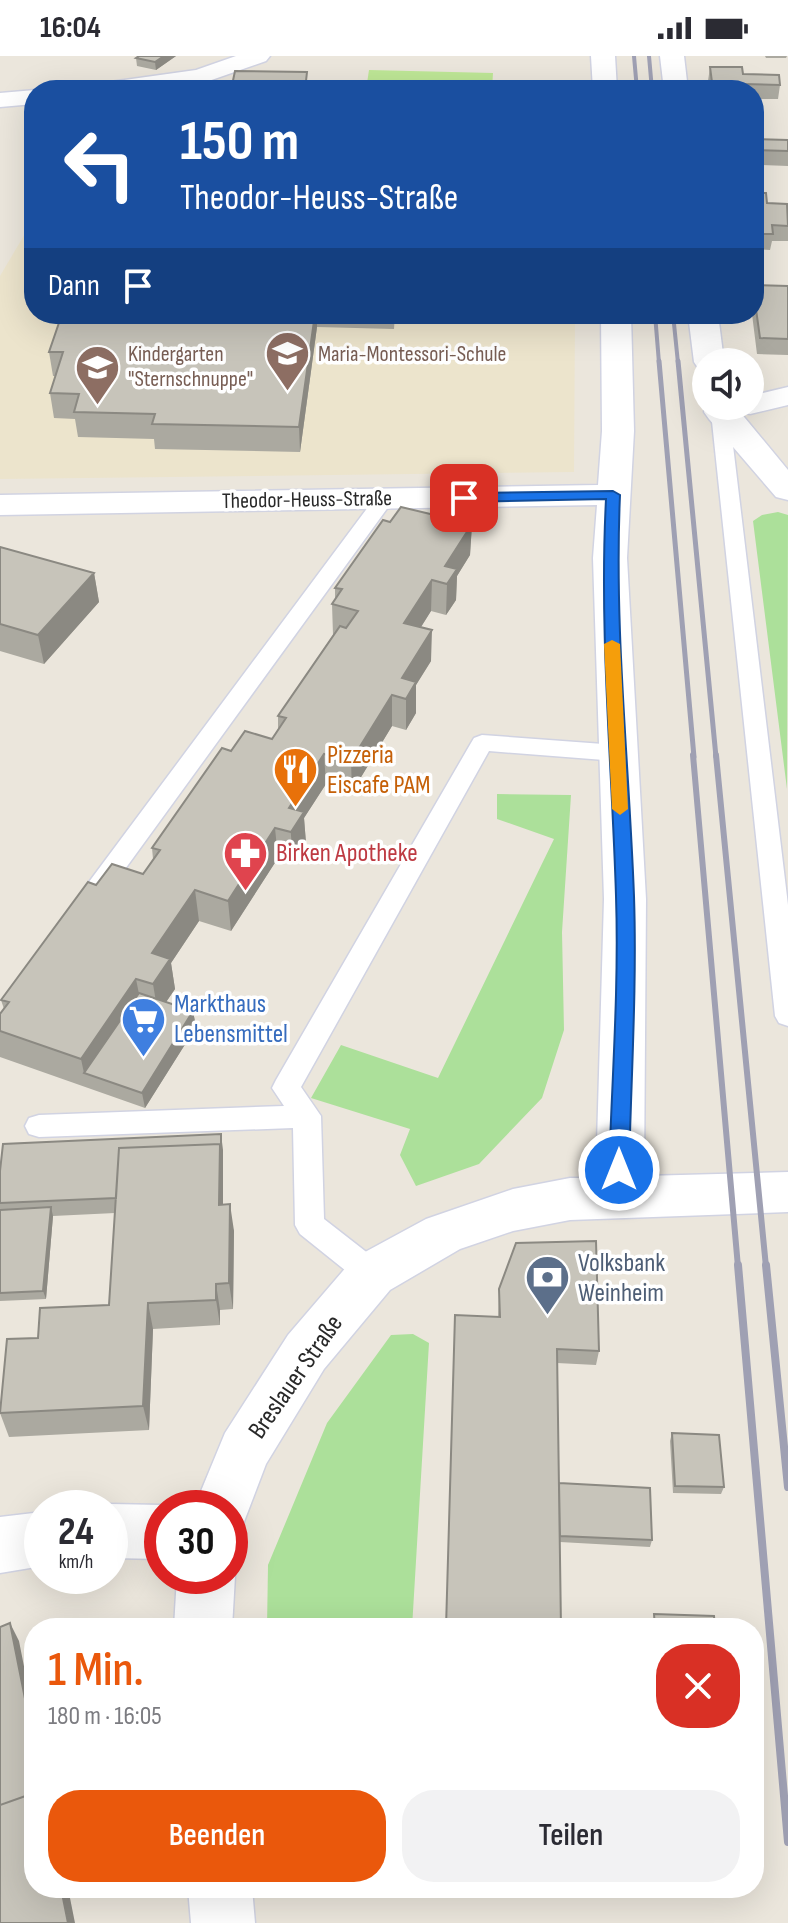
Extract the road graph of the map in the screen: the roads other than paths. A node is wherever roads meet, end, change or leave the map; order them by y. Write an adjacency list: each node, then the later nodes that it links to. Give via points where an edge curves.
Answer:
1 (258, 56): 4 (street)
2 (603, 56): 5 (street)
3 (672, 56): 6 (street)
4 (178, 80)
5 (604, 80)
6 (675, 80)
7 (24, 98): 8 (street)
8 (0, 100)
9 (616, 324): 17 (street)
10 (704, 324): 11 (street)
11 (707, 348)
12 (788, 396): 13 (street)
13 (764, 401)
14 (735, 420): 22 (lane, via 762,804)
15 (742, 420): 16 (street)
16 (788, 490)
17 (613, 495): 18 (street, Theodor-Heuss-Straße); 20 (street)
18 (384, 499): 19 (street, Theodor-Heuss-Straße); 21 (lane)
19 (0, 505)
20 (617, 753): 23 (lane, via 482,743 286,1088); 26 (street, via 625,899)
21 (94, 892)
22 (788, 1016)
23 (307, 1116): 24 (lane); 27 (lane, via 310,1225)
24 (39, 1126)
25 (788, 1192): 26 (street, Breslauer Straße)
26 (620, 1196): 27 (street, Breslauer Straße, via 513,1210 443,1234)
27 (372, 1274): 28 (street, Breslauer Straße, via 306,1352 244,1451)
28 (229, 1490)
29 (24, 1542): 30 (street)
30 (0, 1545)
31 (205, 1594): 32 (street)
32 (204, 1618)
33 (221, 1898): 34 (street)
34 (223, 1923)

